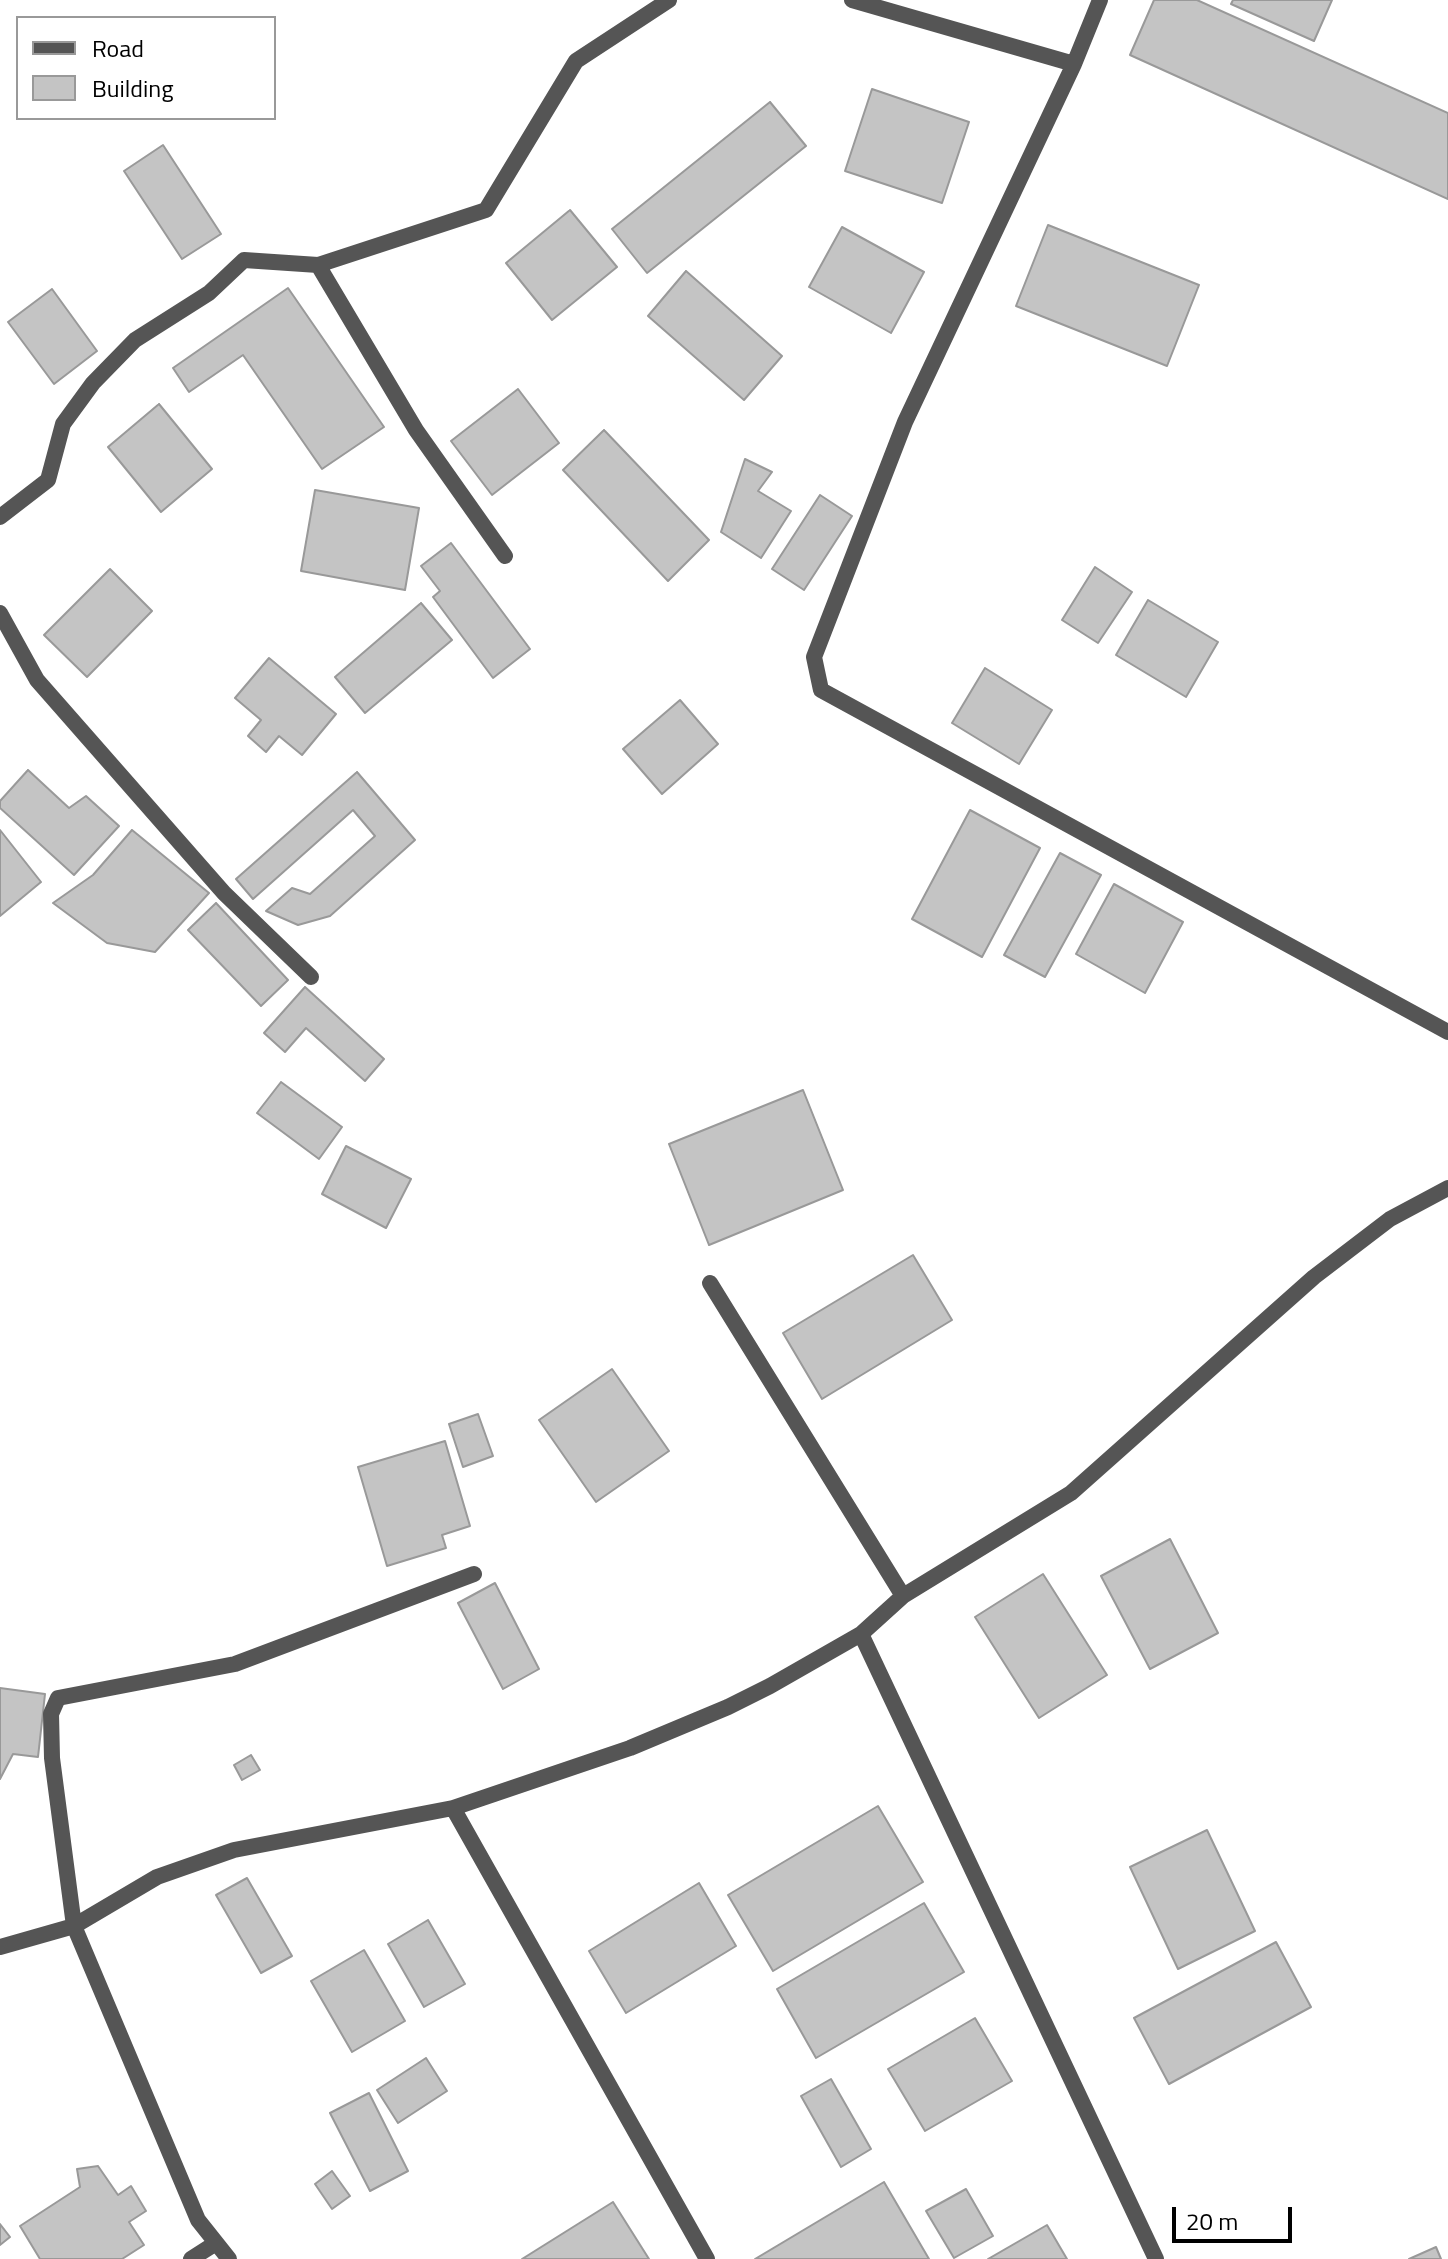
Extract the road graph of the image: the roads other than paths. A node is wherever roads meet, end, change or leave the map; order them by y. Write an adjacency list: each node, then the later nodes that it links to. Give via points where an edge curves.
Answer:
1 (669, 0): 5 (street, via 576,61 486,210)
2 (852, 0): 4 (street)
3 (1100, 0): 4 (street)
4 (1074, 64): 10 (street, via 905,422 814,657 821,690)
5 (318, 265): 6 (street, via 244,260 209,293 135,340 63,424 48,480); 7 (street, via 416,430)
6 (0, 517)
7 (505, 556)
8 (0, 613): 9 (street, via 37,680 224,893)
9 (311, 977)
10 (1448, 1032)
11 (1448, 1188): 14 (street, via 1390,1219 1314,1277 1071,1493)
12 (710, 1283): 14 (street)
13 (474, 1574): 17 (street, via 235,1664 58,1698 51,1714 52,1758)
14 (903, 1596): 15 (street)
15 (861, 1634): 16 (street, via 728,1707 630,1748); 23 (street)
16 (453, 1808): 17 (street, via 234,1850 157,1877); 22 (street)
17 (74, 1926): 18 (street); 19 (street, via 198,2220)
18 (0, 1947)
19 (216, 2243): 20 (street); 21 (street)
20 (191, 2259)
21 (229, 2259)
22 (707, 2259)
23 (1156, 2259)

